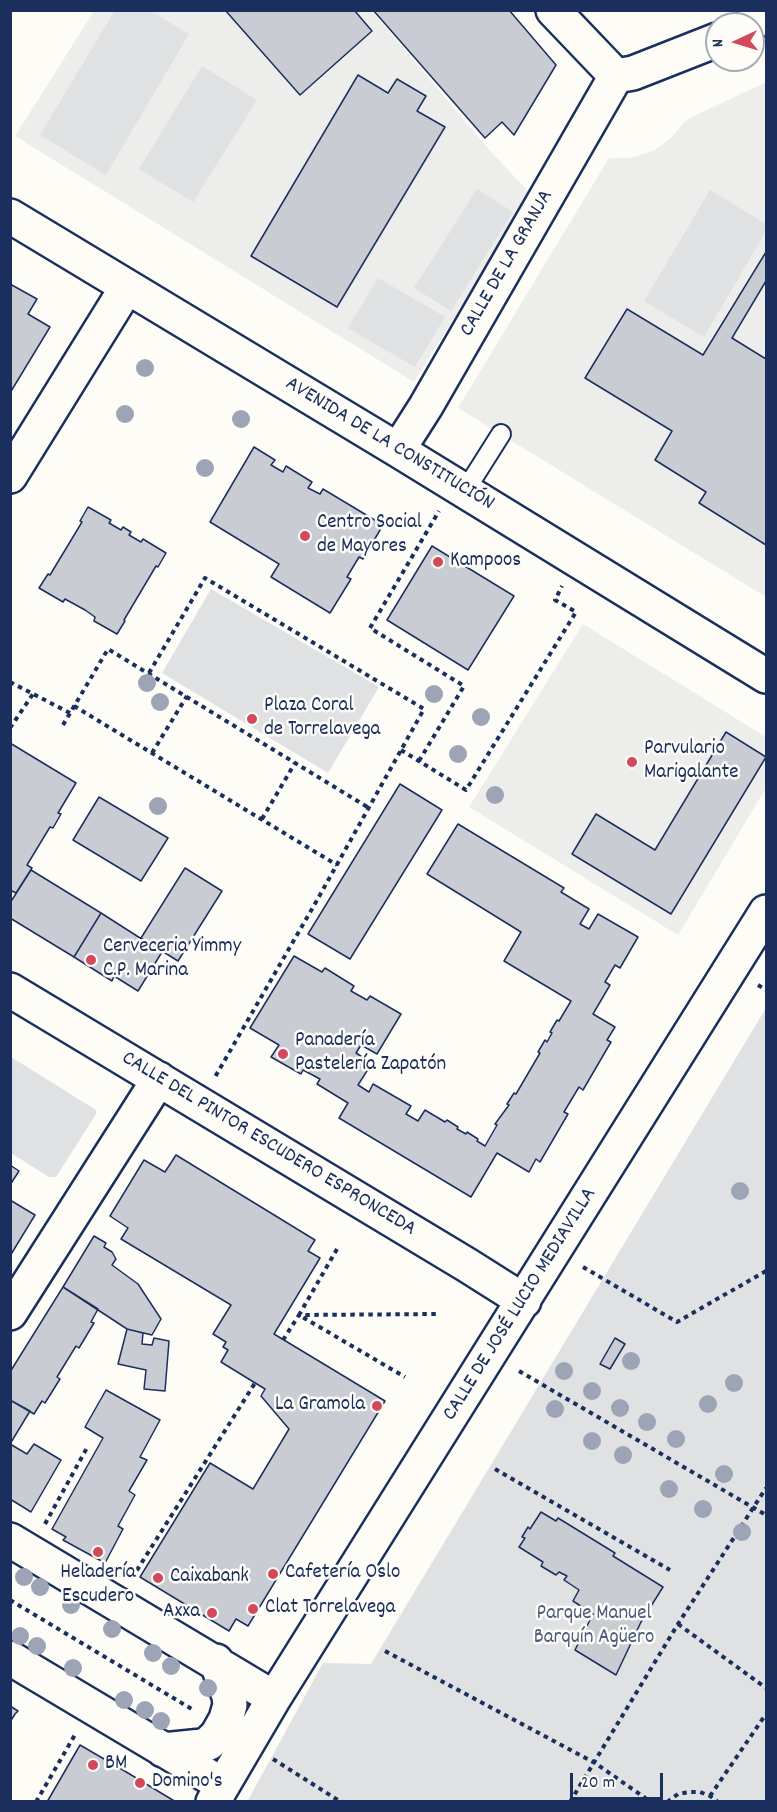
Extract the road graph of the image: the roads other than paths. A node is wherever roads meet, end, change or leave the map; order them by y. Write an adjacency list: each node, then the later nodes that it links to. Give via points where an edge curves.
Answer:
1 (553, 10): 3 (street)
2 (705, 45): 3 (street)
3 (616, 76): 7 (street, CALLE DE LA GRANJA)
4 (10, 216): 5 (street, AVENIDA DE LA CONSTITUCIÓN)
5 (127, 287): 7 (street, AVENIDA DE LA CONSTITUCIÓN); 8 (street)
6 (501, 434): 9 (lane)
7 (398, 450): 9 (street, AVENIDA DE LA CONSTITUCIÓN)
8 (10, 476)
9 (460, 488): 10 (street, AVENIDA DE LA CONSTITUCIÓN)
10 (766, 676)
11 (766, 912): 14 (street, CALLE DE JOSÉ LUCIO MEDIAVILLA)
12 (10, 990): 13 (street, CALLE DEL PINTOR ESCUDERO ESPRONCEDA)
13 (159, 1079): 14 (street, CALLE DEL PINTOR ESCUDERO ESPRONCEDA); 15 (street)
14 (524, 1301): 19 (street, CALLE DE JOSÉ LUCIO MEDIAVILLA)
15 (10, 1313)
16 (20, 1546): 18 (street)
17 (10, 1658): 20 (street)
18 (216, 1661): 19 (street); 20 (street, via 230,1696 226,1719 217,1735 202,1746)
19 (274, 1698): 21 (street, CALLE DE JOSÉ LUCIO MEDIAVILLA)
20 (163, 1750): 21 (street)
21 (218, 1793)

